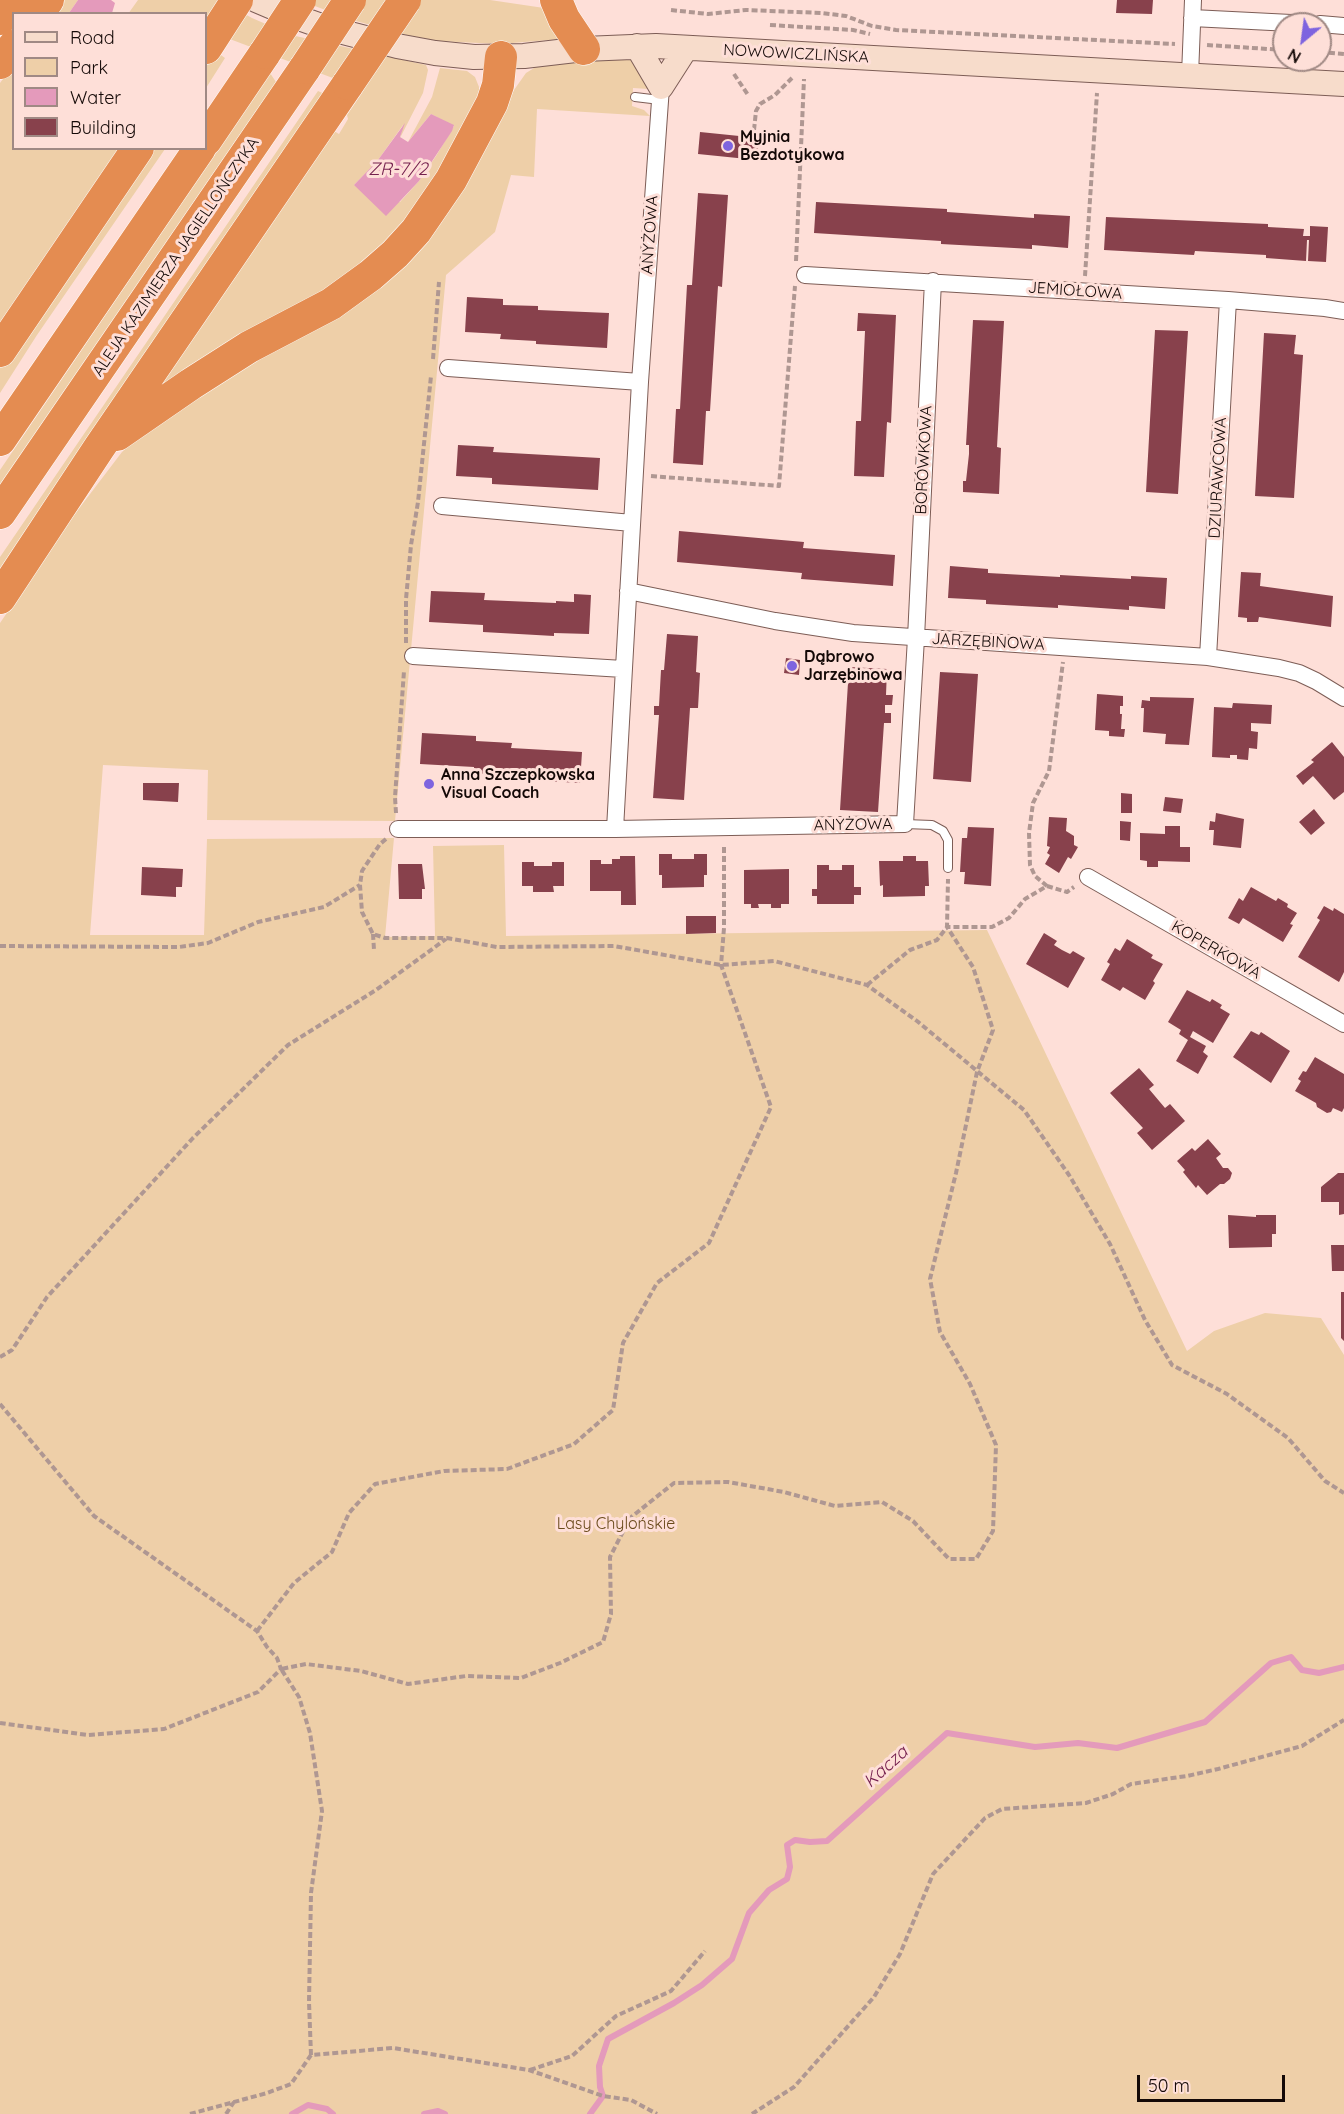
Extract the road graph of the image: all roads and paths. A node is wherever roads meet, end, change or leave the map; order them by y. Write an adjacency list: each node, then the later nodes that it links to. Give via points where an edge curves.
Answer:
1 (14, 0): 11 (highway)
2 (237, 0): 17 (highway)
3 (256, 0): 24 (street, NOWOWICZLIŃSKA, via 327,28 397,46 451,55)
4 (300, 0): 36 (highway, bridge)
5 (350, 0): 52 (highway, ALEJA KAZIMIERZA JAGIELLOŃCZYKA, bridge)
6 (405, 0): 49 (highway, bridge)
7 (556, 0): 22 (highway)
8 (1193, 0): 10 (street)
9 (671, 10): 14 (path, via 708,14 746,9 822,13)
10 (1192, 18): 12 (street); 18 (street)
11 (0, 19)
12 (1272, 22)
13 (770, 26): 15 (path, via 853,30)
14 (896, 30): 16 (path); 18 (path)
15 (872, 35)
16 (893, 35)
17 (210, 41)
18 (1192, 44): 23 (path); 27 (street)
19 (637, 46): 21 (street, NOWOWICZLIŃSKA); 22 (street, NOWOWICZLIŃSKA); 31 (street)
20 (12, 48): 25 (highway)
21 (686, 48): 27 (street, NOWOWICZLIŃSKA); 31 (street)
22 (584, 49): 24 (street, NOWOWICZLIŃSKA)
23 (1272, 49)
24 (501, 57): 49 (highway, via 492,103 446,188 396,254 331,304 249,347)
25 (0, 63)
26 (734, 74): 33 (path)
27 (1190, 75): 30 (street, NOWOWICZLIŃSKA)
28 (792, 78): 35 (path, via 760,104)
29 (804, 79): 39 (path)
30 (1344, 84)
31 (661, 93): 34 (lane); 47 (street, ANYŻOWA)
32 (1097, 93): 42 (path)
33 (748, 95)
34 (635, 97)
35 (754, 130)
36 (207, 139)
37 (137, 150): 45 (highway)
38 (199, 150): 48 (highway)
39 (799, 274): 40 (street, JEMIOŁOWA); 50 (path, via 779,486)
40 (933, 281): 42 (street, JEMIOŁOWA); 56 (street, BORÓWKOWA)
41 (439, 282): 58 (path, via 406,599)
42 (1084, 292): 43 (street, JEMIOŁOWA)
43 (1228, 300): 44 (street, JEMIOŁOWA); 59 (street, DZIURAWCOWA)
44 (1344, 311)
45 (0, 351)
46 (448, 368): 47 (street)
47 (640, 382): 50 (street, ANYŻOWA)
48 (0, 440)
49 (99, 448): 55 (highway)
50 (635, 475): 53 (street, ANYŻOWA)
51 (442, 506): 53 (street)
52 (0, 513)
53 (632, 523): 54 (street, ANYŻOWA)
54 (628, 591): 56 (street, JARZĘBINOWA, via 776,621); 60 (street, ANYŻOWA)
55 (0, 598)
56 (916, 638): 57 (street, JARZĘBINOWA); 62 (street, ANYŻOWA)
57 (1066, 647): 59 (street, JARZĘBINOWA); 69 (path, via 1048,771 1033,804 1029,833 1030,865 1035,876)
58 (408, 655): 60 (street); 64 (path, via 395,797)
59 (1208, 657): 61 (street, JARZĘBINOWA, via 1299,674)
60 (623, 669): 65 (street, ANYŻOWA)
61 (1344, 698)
62 (905, 824): 63 (street, ANYŻOWA); 66 (lane, via 932,825 943,831 948,840)
63 (724, 827): 65 (street, ANYŻOWA); 75 (path)
64 (398, 829): 65 (street, ANYŻOWA); 68 (path, via 380,844 362,871)
65 (615, 829)
66 (948, 868): 70 (path)
67 (1088, 877): 69 (path, via 1067,892); 77 (street, KOPERKOWA)
68 (360, 885): 71 (path, via 362,912); 73 (path, via 324,907 258,922 208,943 179,947)
69 (1047, 886): 70 (path, via 992,927)
70 (947, 927): 76 (path, via 938,940 910,950); 78 (path, via 973,967 993,1030)
71 (373, 934): 72 (path, via 385,938); 74 (path)
72 (447, 939): 75 (path, via 497,947 614,946); 79 (path, via 288,1045 193,1138 47,1298 12,1350)
73 (0, 946)
74 (374, 950)
75 (721, 965): 76 (path, via 774,961); 82 (path, via 771,1107 709,1243 657,1283 623,1343 613,1410 574,1444 507,1469 444,1472 375,1484 349,1513 332,1552 294,1583)
76 (867, 985): 78 (path)
77 (1344, 1024)
78 (977, 1072): 81 (path, via 1024,1110 1069,1175 1110,1244 1145,1320 1172,1365 1227,1394 1288,1438 1325,1480); 83 (path, via 930,1279 940,1332 970,1384 996,1445 993,1531 976,1559 950,1559 913,1521 882,1502 835,1506 729,1482 674,1483 630,1518 610,1557 610,1614 603,1642 560,1663 521,1678 466,1676 408,1684 361,1671 306,1664)
79 (0, 1358)
80 (0, 1404): 82 (path, via 94,1516)
81 (1344, 1493)
82 (257, 1631): 83 (path, via 278,1658)
83 (282, 1670): 85 (path, via 258,1692 164,1729 88,1735); 87 (path, via 299,1697 310,1733 322,1811 310,1912)
84 (1344, 1720): 93 (path, via 1302,1746 1218,1769 1131,1784 1086,1803 1002,1809 985,1818 933,1874 900,1954 874,1997 794,2086)
85 (0, 1723)
86 (705, 1952): 88 (path, via 671,1991 616,2016 572,2056)
87 (311, 2055): 88 (path, via 393,2048); 89 (path, via 291,2084)
88 (529, 2070): 92 (path, via 603,2096 631,2100)
89 (234, 2101): 90 (path); 91 (path)
90 (190, 2114)
91 (225, 2114)
92 (657, 2114)
93 (752, 2114)

